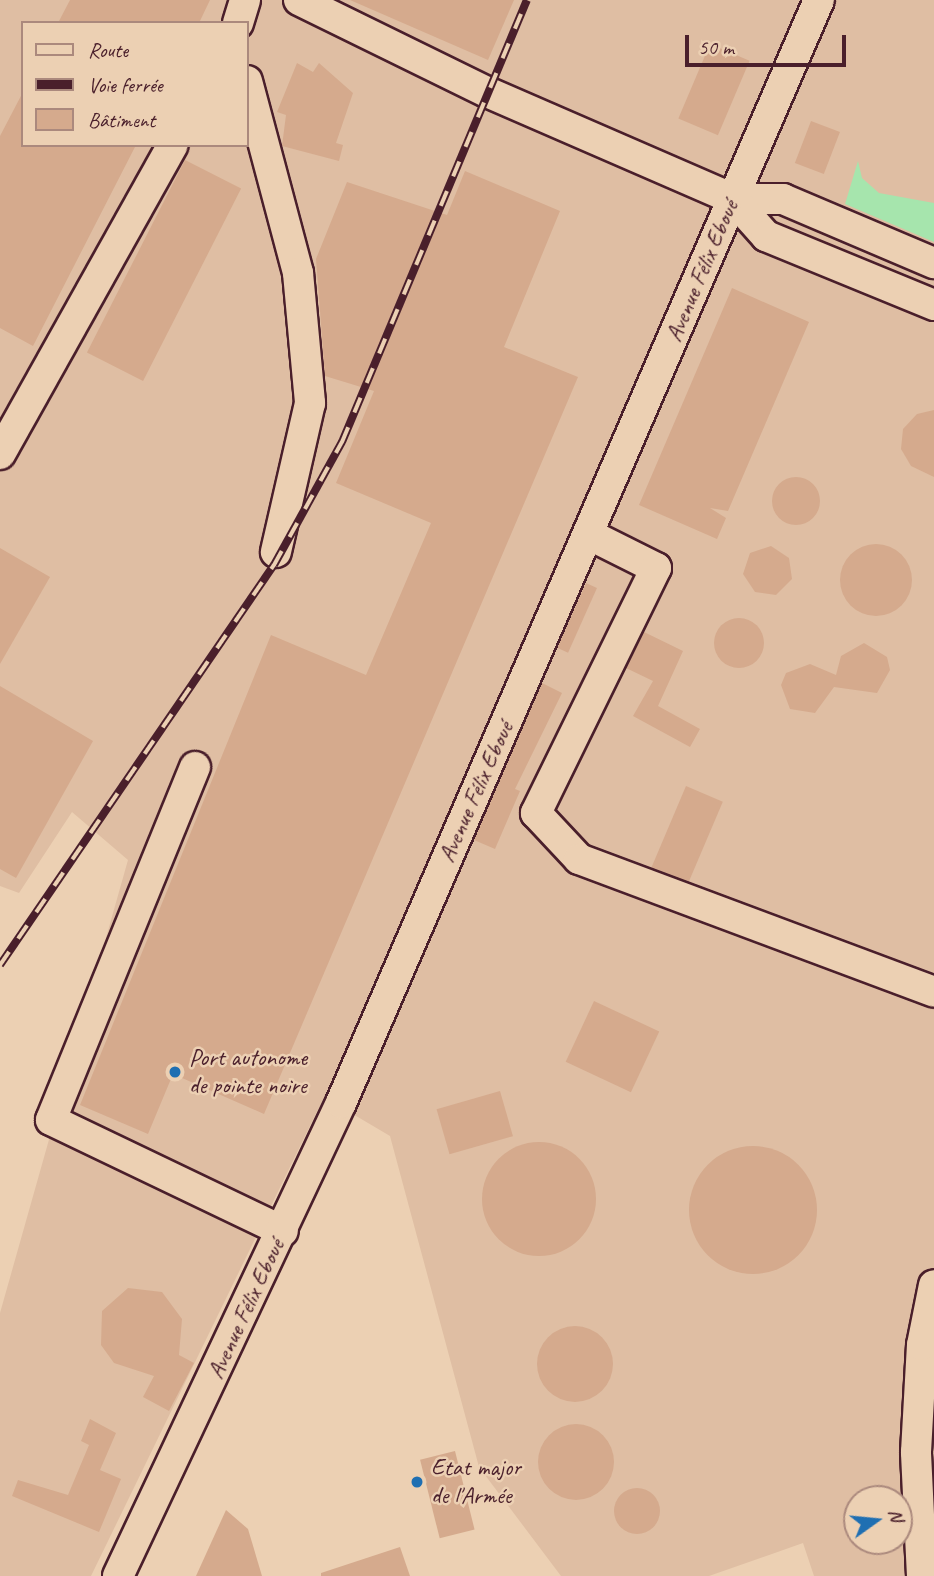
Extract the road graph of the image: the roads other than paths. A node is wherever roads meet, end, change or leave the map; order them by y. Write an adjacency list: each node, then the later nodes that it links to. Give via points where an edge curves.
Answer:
1 (233, 0): 5 (street)
2 (245, 0): 6 (street)
3 (299, 0): 9 (street, via 487,92)
4 (819, 0): 9 (street, Avenue Félix Eboué)
5 (236, 21)
6 (237, 21)
7 (248, 84): 14 (street, via 298,273 310,403)
8 (172, 147): 12 (street)
9 (733, 199): 10 (street, via 783,199); 11 (street, via 766,236); 13 (street, Avenue Félix Eboué)
10 (934, 263)
11 (934, 305)
12 (0, 454)
13 (588, 534): 16 (street, via 656,568 536,813 579,859); 17 (street, Avenue Félix Eboué)
14 (276, 552)
15 (195, 767): 17 (street, via 51,1120)
16 (934, 992)
17 (283, 1231): 19 (street, Avenue Félix Eboué)
18 (934, 1285): 20 (street, via 922,1345 916,1452)
19 (118, 1576)
20 (922, 1576)

